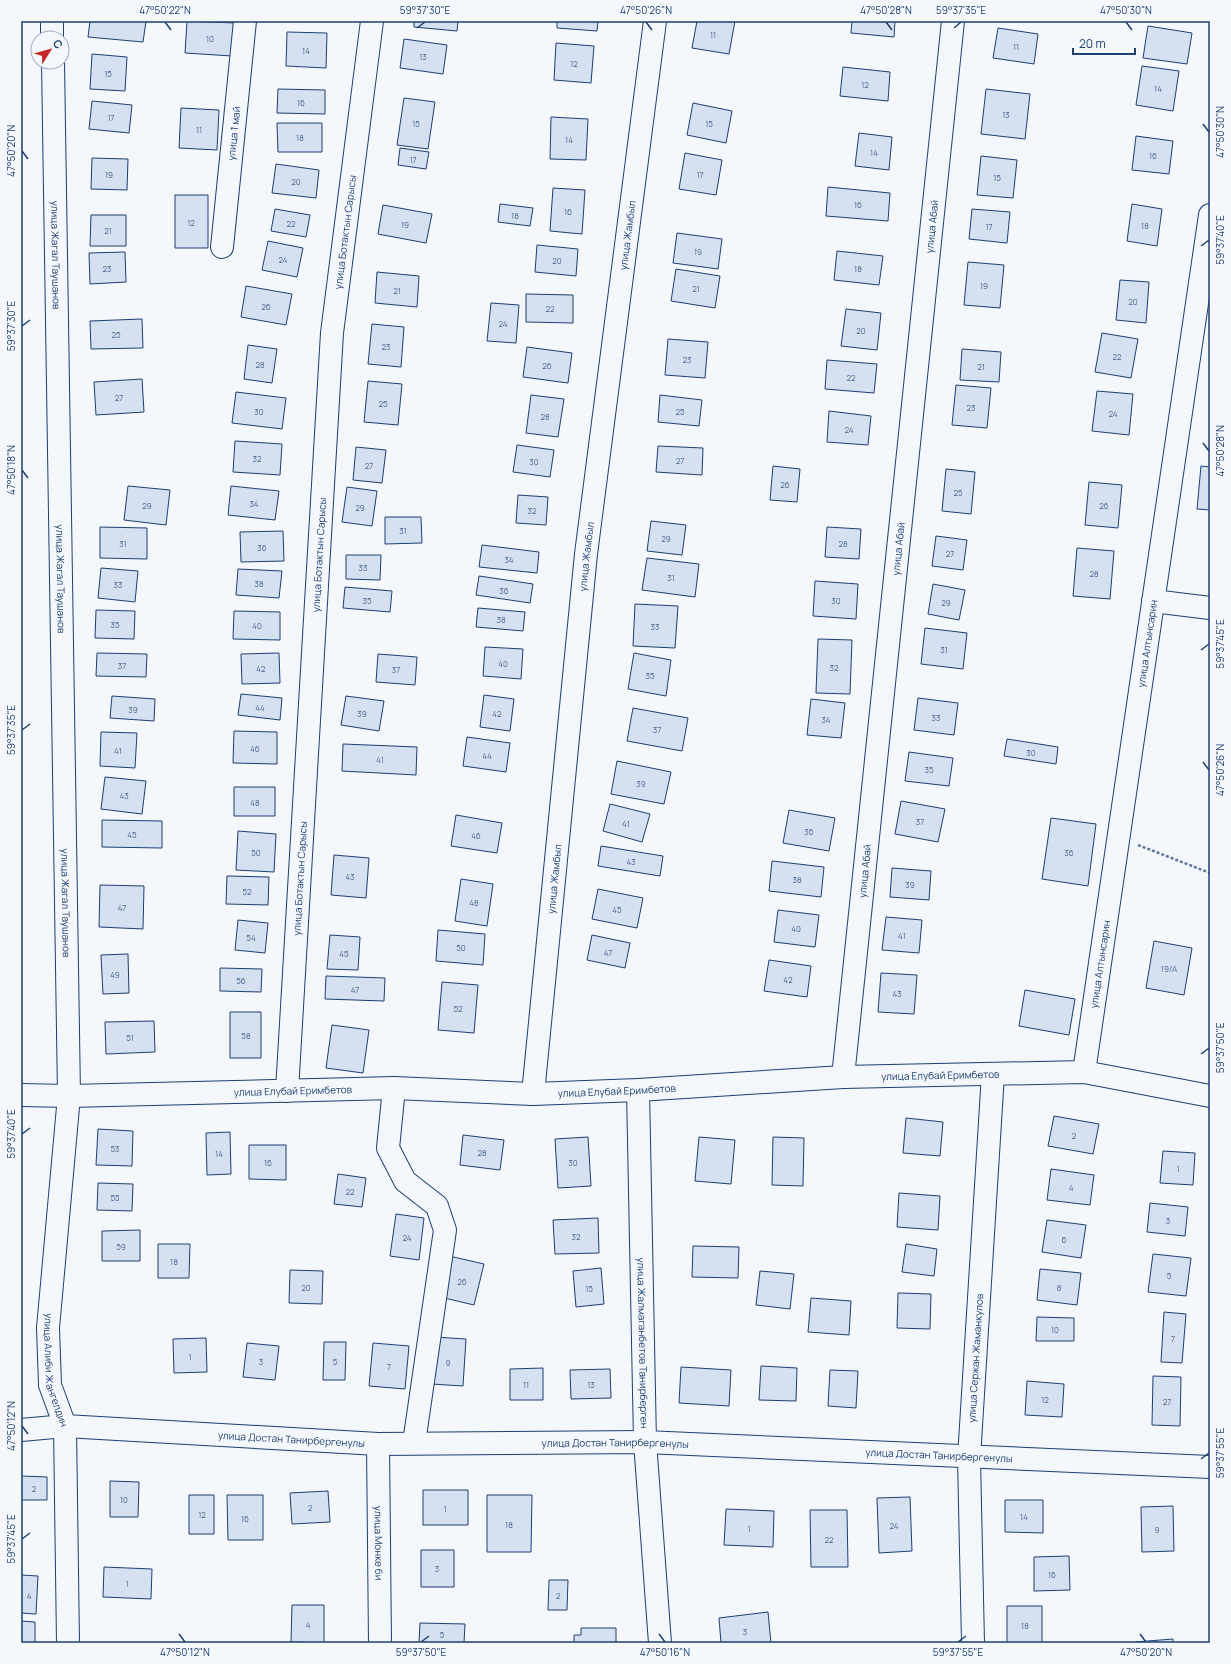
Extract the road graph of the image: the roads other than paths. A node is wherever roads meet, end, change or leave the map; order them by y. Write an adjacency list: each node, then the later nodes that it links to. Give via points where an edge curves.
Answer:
1 (245, 21): 7 (street, улица 1 май)
2 (372, 21): 15 (street, улица Ботактын Сарысы, via 332,333)
3 (655, 21): 16 (street, улица Жамбыл, via 586,554)
4 (953, 21): 12 (street, улица Абай)
5 (53, 70): 18 (street, улица Жагал Таушанов)
6 (1210, 215): 8 (street, улица Алтынсарин)
7 (222, 247)
8 (1153, 601): 9 (street); 10 (street, улица Алтынсарин)
9 (1210, 608)
10 (1084, 1072): 11 (street, улица Елубай Еримбетов); 19 (street, улица Елубай Еримбетов)
11 (993, 1074): 12 (street, улица Елубай Еримбетов); 25 (street, улица Сержан Жаманкулов)
12 (843, 1077): 14 (street, улица Елубай Еримбетов)
13 (394, 1088): 15 (street, улица Елубай Еримбетов); 16 (street, улица Елубай Еримбетов); 24 (street, via 388,1148 405,1181 438,1206 445,1230)
14 (638, 1090): 16 (street, улица Елубай Еримбетов); 22 (street, улица Жалмаганбетов Танирберген)
15 (287, 1091): 18 (street, улица Елубай Еримбетов)
16 (533, 1094)
17 (21, 1095): 18 (street, улица Елубай Еримбетов)
18 (69, 1096): 20 (street, улица Алиби Жангелдин, via 48,1328 50,1385)
19 (1210, 1096)
20 (65, 1426): 21 (street, улица Достан Танирбергенулы); 23 (street, улица Достан Танирбергенулы); 27 (street, улица Алиби Жангелдин)
21 (21, 1430)
22 (645, 1442): 24 (street, улица Достан Танирбергенулы); 25 (street, улица Достан Танирбергенулы); 29 (street, улица Жалмаганбетов Танирберген)
23 (378, 1444): 24 (street, улица Достан Танирбергенулы); 28 (street, улица Монке би)
24 (414, 1444)
25 (969, 1458): 26 (street, улица Достан Танирбергенулы); 30 (street, улица Сержан Жаманкулов)
26 (1210, 1467)
27 (68, 1643)
28 (380, 1643)
29 (660, 1643)
30 (973, 1643)

